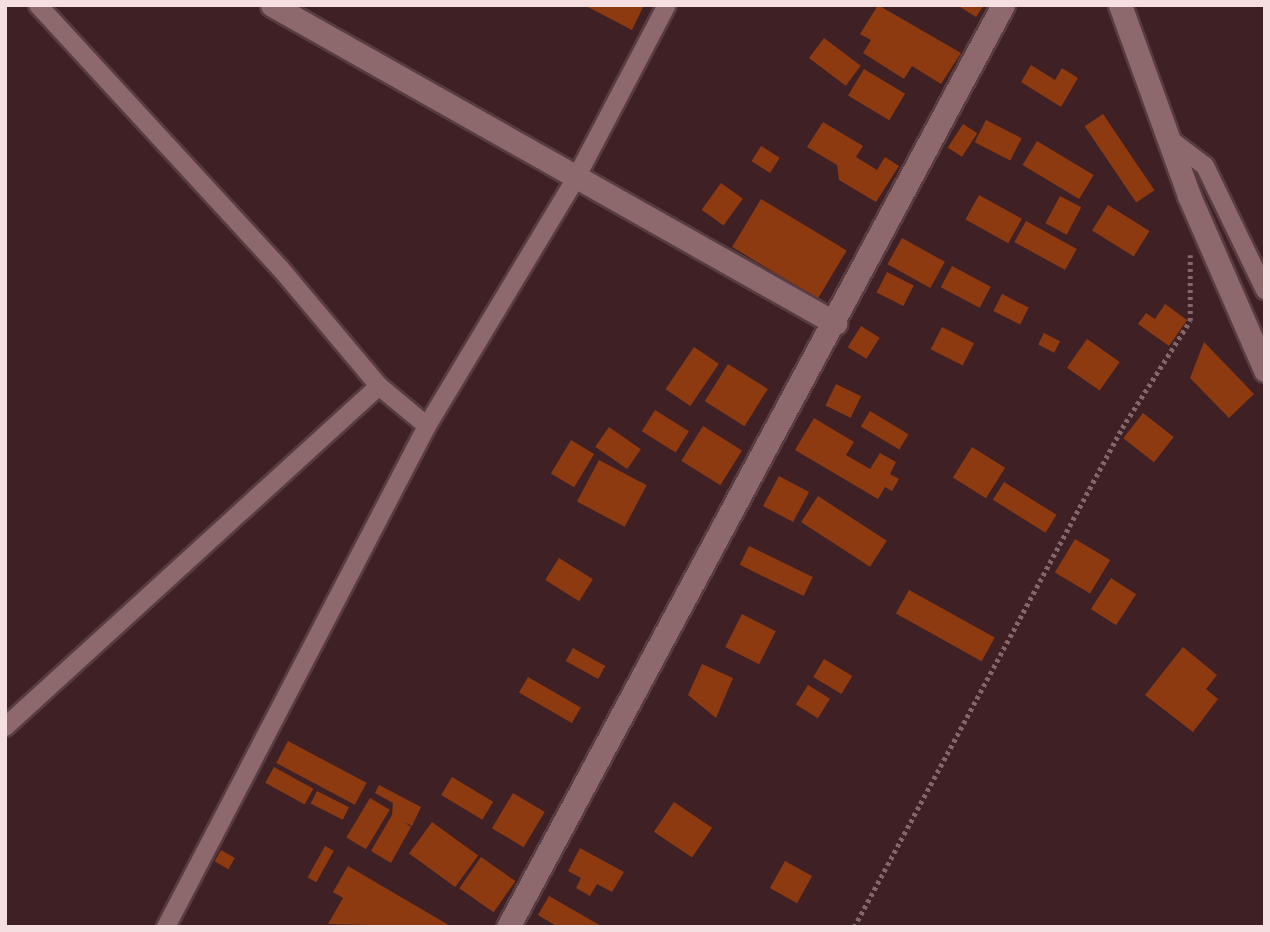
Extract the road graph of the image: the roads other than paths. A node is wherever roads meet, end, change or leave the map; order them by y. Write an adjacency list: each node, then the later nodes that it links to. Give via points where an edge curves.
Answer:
1 (38, 5): 12 (street, via 281,268)
2 (272, 5): 7 (street)
3 (667, 5): 7 (street)
4 (1003, 5): 10 (street)
5 (1120, 5): 6 (street)
6 (1168, 138): 8 (street, via 1205,166); 11 (street)
7 (576, 178): 10 (street); 13 (street)
8 (1260, 269): 9 (street)
9 (1265, 290)
10 (835, 323): 16 (street)
11 (1265, 370)
12 (379, 386): 13 (street); 14 (street)
13 (427, 426): 15 (street)
14 (5, 727)
15 (166, 927)
16 (509, 927)

